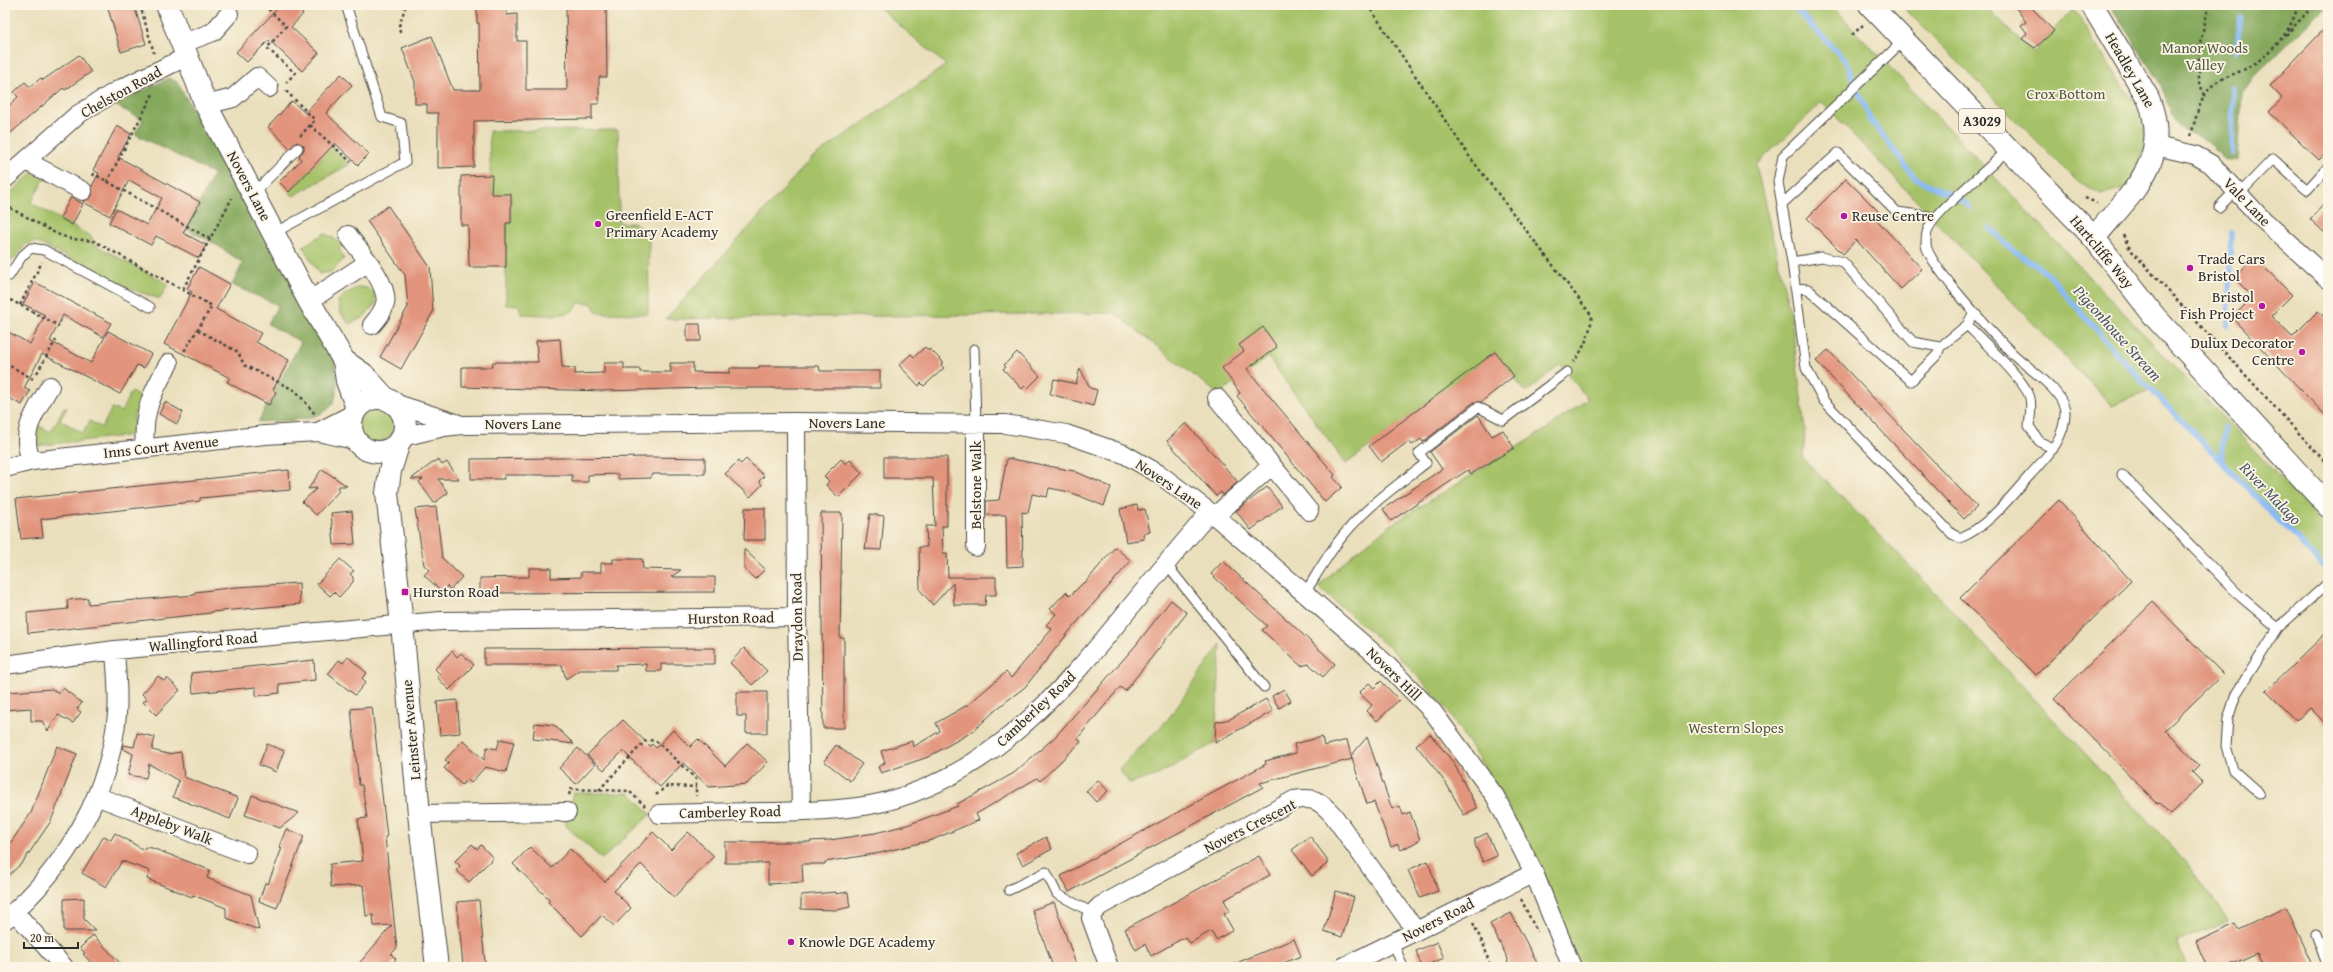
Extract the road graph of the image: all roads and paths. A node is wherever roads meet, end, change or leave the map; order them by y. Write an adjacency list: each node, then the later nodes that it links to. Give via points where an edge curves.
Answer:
1 (140, 5): 16 (path)
2 (167, 5): 16 (main road, Novers Lane)
3 (264, 5): 20 (path, via 286,26 267,48 295,73 282,88 315,120)
4 (346, 5): 37 (lane, via 382,117 401,123 405,162)
5 (406, 5): 13 (path, via 399,26)
6 (1368, 5): 63 (path, via 1469,156 1592,316 1590,331 1582,350)
7 (1870, 5): 14 (main road, Hartcliffe Way / A3029)
8 (2092, 5): 21 (main road, Headley Lane, via 2148,98 2154,113)
9 (2209, 5): 18 (path, via 2199,46 2199,83)
10 (2298, 5): 15 (path)
11 (2314, 5): 15 (path)
12 (229, 14): 16 (street, Chelston Road, via 213,32)
13 (400, 32)
14 (1904, 40): 23 (main road, Hartcliffe Way / A3029); 33 (lane, via 1783,156 1778,182)
15 (2281, 40): 18 (path, via 2246,68 2218,81)
16 (174, 59): 19 (main road, Novers Lane); 25 (street, Chelston Road, via 77,115); 29 (path)
17 (269, 88): 19 (street, via 257,77 232,98)
18 (2206, 95): 24 (path, via 2195,120)
19 (206, 105): 30 (main road, Novers Lane)
20 (310, 125): 22 (path, via 300,136); 26 (path)
21 (2156, 146): 24 (street, Vale Lane); 39 (main road, Headley Lane, via 2144,179)
22 (298, 148): 30 (lane)
23 (2009, 149): 36 (lane); 39 (main road, Hartcliffe Way / A3029)
24 (2186, 153): 32 (street, Vale Lane, via 2203,158)
25 (26, 161): 28 (street, Chelston Road); 31 (street)
26 (352, 162)
27 (2328, 168): 32 (lane, via 2307,190 2273,159)
28 (5, 179)
29 (107, 182): 31 (path, via 94,174); 40 (path)
30 (248, 186): 37 (main road, Novers Lane); 40 (path)
31 (83, 191)
32 (2237, 192): 35 (lane); 45 (street, Vale Lane, via 2260,217)
33 (1782, 202): 36 (lane, via 1838,154 1897,212); 42 (lane)
34 (5, 205): 47 (path, via 57,234 71,239 94,241)
35 (2219, 207)
36 (1934, 217): 52 (lane, via 1928,230 1926,245 1933,259)
37 (274, 233): 49 (main road, Novers Lane)
38 (348, 235): 43 (street)
39 (2094, 238): 82 (main road, Hartcliffe Way / A3029, via 2155,316)
40 (210, 239): 47 (path)
41 (47, 252): 44 (lane, via 31,248 22,256 9,276); 50 (path); 51 (lane)
42 (1792, 262): 46 (lane); 58 (lane, via 1822,257 1843,262 1913,342)
43 (367, 263): 49 (street); 53 (street, via 384,286 386,296 382,313)
44 (5, 273)
45 (2328, 279)
46 (1795, 288): 58 (lane, via 1808,289 1911,381 1937,355); 76 (lane, via 1806,368 1824,401 1952,534 1960,538 1974,532 1992,516)
47 (183, 289): 56 (path, via 212,306)
48 (5, 297): 50 (path)
49 (310, 301): 60 (main road, Novers Lane)
50 (20, 305): 55 (path)
51 (150, 307)
52 (1974, 312): 54 (lane); 76 (lane, via 2010,352 2060,397 2066,411 2062,434)
53 (372, 325)
54 (1968, 325): 58 (lane); 76 (lane, via 2009,367 2030,397 2029,426 2039,441)
55 (59, 326)
56 (198, 330): 61 (path, via 179,359); 72 (path, via 238,352 244,365 296,391)
57 (56, 340): 64 (path)
58 (1940, 347)
59 (974, 349): 70 (lane)
60 (344, 361): 67 (main road, Novers Lane, via 363,374); 68 (main road, Novers Lane)
61 (169, 362): 75 (street, via 151,396 145,417)
62 (5, 363): 64 (path)
63 (1567, 372): 88 (lane, via 1503,420 1478,408 1419,452 1426,463 1380,498 1349,529)
64 (34, 379): 65 (path)
65 (50, 387): 77 (street, via 27,430 27,451)
66 (1217, 398): 78 (street)
67 (390, 401): 68 (main road, via 370,399); 71 (street, Novers Lane); 73 (main road, via 401,410 404,419)
68 (355, 411): 72 (street, Inns Court Avenue); 74 (main road, via 350,428)
69 (796, 422): 70 (street, Novers Lane); 71 (street, Novers Lane); 89 (street, Draydon Road)
70 (976, 423): 84 (street, Novers Lane, via 1037,428 1066,434 1124,454 1158,474); 85 (street, Belstone Walk)
71 (462, 425): 73 (street, Novers Lane, via 444,427)
72 (322, 430): 74 (street, Inns Court Avenue); 75 (street, Inns Court Avenue)
73 (401, 440): 74 (main road, via 392,448 379,453); 81 (main road, Leinster Avenue, via 390,471)
74 (358, 444): 81 (main road, Leinster Avenue, via 374,464)
75 (145, 448): 77 (street, Inns Court Avenue)
76 (2052, 449)
77 (32, 461): 79 (street, Inns Court Avenue)
78 (1271, 466): 83 (street); 84 (street, Camberley Road)
79 (5, 468)
80 (2122, 475): 91 (lane, via 2241,597)
81 (387, 493): 90 (main road, Leinster Avenue)
82 (2328, 506)
83 (1310, 511)
84 (1213, 514): 86 (street, Camberley Road); 88 (street, Novers Hill)
85 (976, 547)
86 (1166, 564): 94 (lane); 100 (street, Camberley Road, via 1059,691 1007,739 978,760 942,781 883,802 847,808)
87 (2328, 583): 91 (lane)
88 (1305, 593): 105 (street, Novers Hill, via 1384,662 1433,712 1495,796)
89 (797, 617): 90 (street, Hurston Road, via 441,621); 100 (street, Draydon Road)
90 (402, 624): 92 (street, Wallingford Road); 103 (main road, Leinster Avenue)
91 (2278, 628): 97 (lane, via 2236,694 2228,720 2226,746 2233,770)
92 (116, 650): 93 (street, Wallingford Road); 98 (street, via 117,714 108,759)
93 (5, 666)
94 (1264, 688)
95 (696, 787): 96 (path, via 696,779 655,740 646,741); 99 (path, via 667,786); 102 (path)
96 (599, 790): 99 (path, via 629,791); 101 (path, via 570,789)
97 (2259, 794)
98 (96, 796): 104 (street, Appleby Walk); 110 (street, via 87,816 60,859)
99 (652, 810): 102 (street, Camberley Road)
100 (801, 811): 102 (street, Camberley Road)
101 (567, 812): 103 (street)
102 (696, 813)
103 (419, 814): 116 (main road, Leinster Avenue)
104 (248, 854)
105 (1534, 873): 106 (street, Novers Road); 121 (street)
106 (1513, 882): 108 (street, Novers Road); 113 (path)
107 (1009, 890): 109 (lane, via 1046,872 1057,894)
108 (1466, 906): 111 (street, Novers Road); 120 (path, via 1485,948)
109 (1093, 913): 111 (street, Novers Crescent, via 1100,906 1294,800 1310,798 1322,804 1333,815); 117 (street, via 1092,925)
110 (9, 916): 115 (street)
111 (1416, 931): 114 (street, Novers Road)
112 (2316, 934): 122 (lane)
113 (1540, 939)
114 (1393, 942): 118 (street, Novers Road); 119 (lane)
115 (64, 967)
116 (437, 967)
117 (1109, 967)
118 (1343, 967)
119 (1402, 967)
120 (1490, 967)
121 (1572, 967)
122 (2328, 967)

